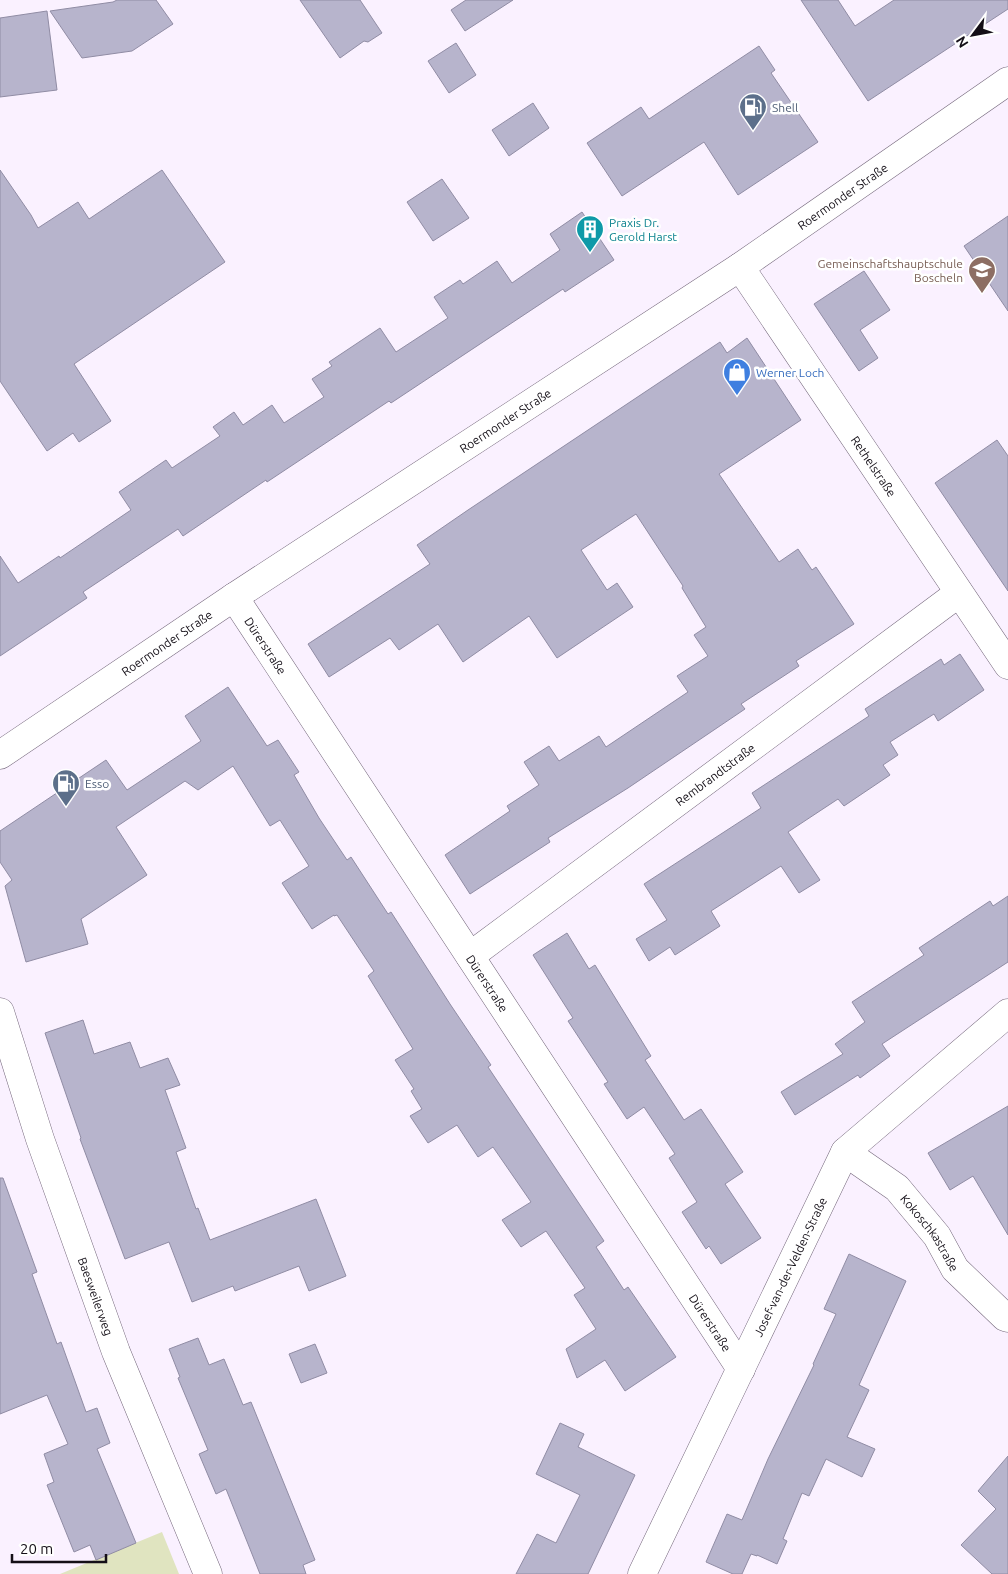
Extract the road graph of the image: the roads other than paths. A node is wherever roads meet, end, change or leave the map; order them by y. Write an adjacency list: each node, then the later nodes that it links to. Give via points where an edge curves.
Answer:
1 (1008, 81): 2 (street, Roermonder Straße)
2 (740, 267): 3 (street, Rethelstraße); 4 (street, Roermonder Straße)
3 (959, 593): 5 (street, Rethelstraße); 7 (street, Rembrandtstraße)
4 (234, 597): 6 (street, Roermonder Straße); 7 (street, Dürerstraße)
5 (1008, 665)
6 (0, 755)
7 (470, 956): 12 (street, Dürerstraße)
8 (0, 1012): 13 (street, Baesweilerweg, via 40,1139 116,1352)
9 (1008, 1013): 10 (street, Josef-van-der-Velden-Straße)
10 (845, 1152): 11 (street, Kokoschkastraße, via 897,1188 937,1236 955,1269); 12 (street, Josef-van-der-Velden-Straße)
11 (1008, 1318)
12 (742, 1369): 14 (street, Josef-van-der-Velden-Straße)
13 (208, 1574)
14 (642, 1574)

